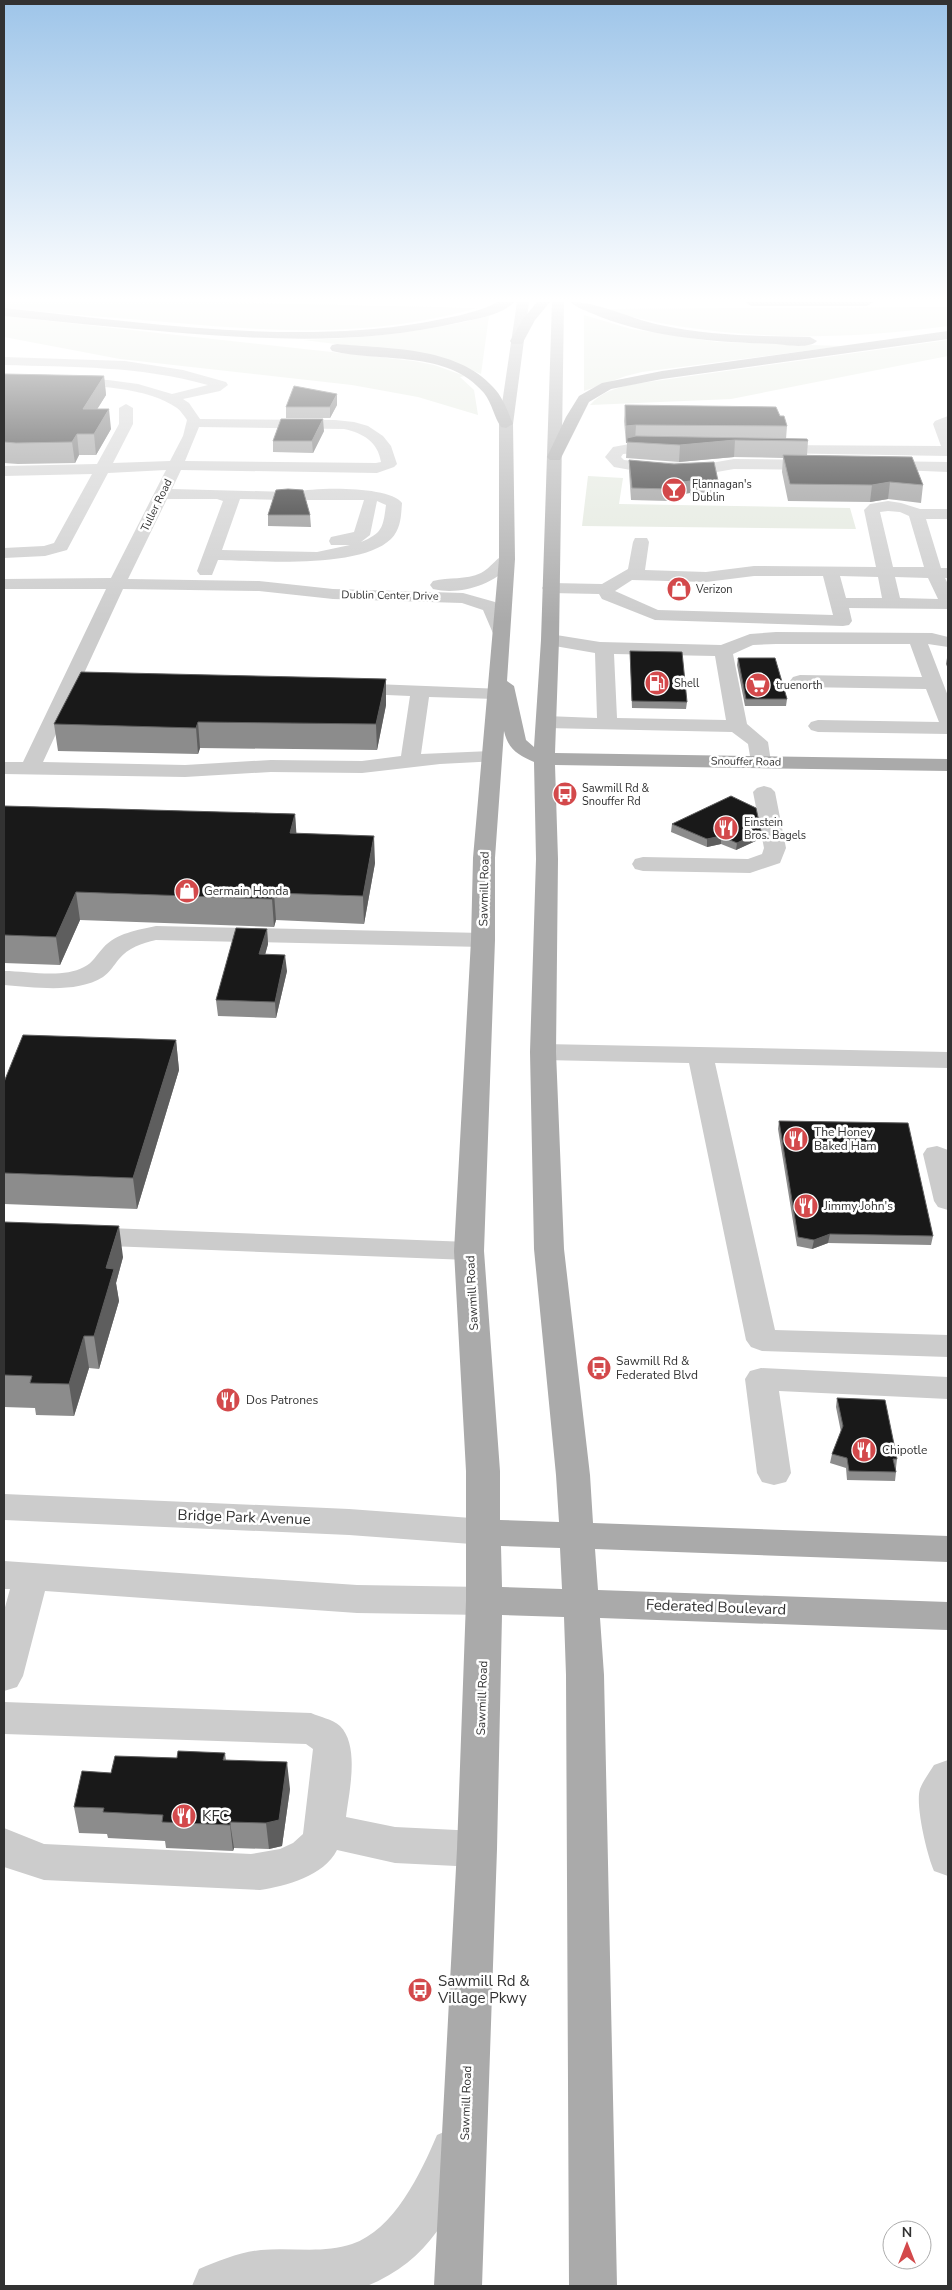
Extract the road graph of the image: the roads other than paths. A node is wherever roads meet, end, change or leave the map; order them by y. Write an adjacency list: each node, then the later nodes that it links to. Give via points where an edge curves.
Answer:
1 (126, 408): 20 (street, via 126,424)
2 (188, 409): 8 (street)
3 (499, 409): 10 (highway)
4 (508, 409): 10 (main road, Sawmill Road)
5 (551, 409): 14 (main road, Sawmill Road)
6 (578, 409): 14 (highway)
7 (948, 420): 13 (street, via 940,424)
8 (194, 423): 9 (street); 15 (street, Tuller Road)
9 (263, 423): 17 (street); 17 (street, via 359,427 384,444 389,464 377,468)
10 (506, 424): 36 (main road, Sawmill Road)
11 (647, 438): 16 (street, via 675,443 618,450 613,457 619,464 642,467)
12 (758, 444): 13 (street)
13 (947, 446)
14 (555, 457): 45 (main road, Sawmill Road)
15 (176, 465): 17 (street); 20 (street); 22 (street, Tuller Road)
16 (832, 465)
17 (246, 466)
18 (861, 466): 19 (street)
19 (948, 466)
20 (103, 469): 21 (street); 34 (street, via 61,546 48,551)
21 (4, 471)
22 (162, 494): 23 (street); 41 (street, Tuller Road)
23 (216, 494): 24 (street); 29 (street, via 232,499)
24 (283, 495)
25 (302, 495): 32 (street, via 375,496 393,501 390,530 384,536)
26 (370, 503): 32 (street)
27 (916, 514): 28 (street); 38 (street, via 908,508 879,507 872,510); 39 (street)
28 (948, 514)
29 (218, 538): 30 (street); 35 (street)
30 (237, 539)
31 (321, 541): 32 (street)
32 (362, 542): 35 (street, via 332,555 317,557)
33 (640, 542): 40 (street, via 636,571)
34 (4, 553)
35 (212, 555): 43 (street)
36 (507, 559): 44 (street, Dublin Center Drive, via 490,575 465,583); 51 (main road, Sawmill Road)
37 (830, 571): 38 (street); 40 (street, via 754,571 706,577); 49 (street)
38 (886, 572): 39 (street); 48 (street)
39 (941, 573): 47 (street)
40 (628, 575): 46 (street)
41 (118, 583): 42 (street, Dublin Center Drive); 43 (street, Dublin Center Drive); 60 (street, Tuller Road)
42 (4, 584)
43 (201, 584): 44 (street, Dublin Center Drive)
44 (259, 586): 51 (street, Dublin Center Drive, via 333,594 472,599 490,608)
45 (551, 588): 46 (street); 52 (main road, Sawmill Road)
46 (605, 589): 49 (street, via 608,594 655,615)
47 (948, 602): 48 (street)
48 (892, 604): 49 (street)
49 (841, 612): 50 (street, via 851,626)
50 (948, 628)
51 (500, 634): 58 (main road, Sawmill Road)
52 (550, 640): 55 (street); 67 (main road, Sawmill Road)
53 (948, 642): 54 (street)
54 (921, 647): 56 (street, via 776,638 750,640); 57 (street); 62 (street)
55 (604, 649): 56 (street); 68 (street)
56 (724, 651): 69 (street)
57 (791, 654)
58 (498, 665): 65 (main road, Sawmill Road); 73 (main road, via 516,740 522,750)
59 (800, 681): 62 (street)
60 (69, 683): 61 (street); 78 (street, Tuller Road)
61 (89, 683)
62 (933, 683): 66 (street)
63 (333, 689): 64 (street)
64 (420, 691): 65 (street); 75 (street)
65 (496, 693): 72 (main road, Sawmill Road)
66 (948, 721)
67 (546, 722): 68 (street); 73 (main road, Sawmill Road)
68 (607, 724): 69 (street)
69 (736, 726): 74 (street, via 758,742)
70 (818, 726): 71 (street)
71 (948, 728)
72 (491, 757): 75 (street, via 457,757); 81 (main road, Sawmill Road, via 484,858)
73 (544, 759): 74 (main road, Snouffer Road); 83 (main road, Sawmill Road, via 547,859)
74 (761, 762): 76 (main road, Snouffer Road)
75 (410, 763): 78 (street, via 369,767 271,766 185,771)
76 (948, 764)
77 (4, 768): 78 (street)
78 (30, 769)
79 (764, 792): 80 (street, via 775,848 772,858 750,866)
80 (643, 864)
81 (483, 940): 82 (street, via 165,933 125,943 114,950 103,966 84,976 65,979); 89 (main road, Sawmill Road)
82 (4, 978)
83 (542, 1052): 84 (street); 95 (main road, Sawmill Road, via 549,1249 573,1475)
84 (700, 1054): 85 (street); 90 (street, via 762,1340)
85 (948, 1060)
86 (937, 1154): 87 (street)
87 (948, 1200)
88 (61, 1236): 89 (street)
89 (470, 1251): 94 (main road, Sawmill Road)
90 (948, 1346)
91 (948, 1388): 92 (street, via 761,1379)
92 (774, 1473)
93 (4, 1507): 94 (street, Bridge Park Avenue, via 349,1522)
94 (485, 1532): 95 (main road); 98 (main road, Sawmill Road)
95 (576, 1535): 96 (main road); 99 (main road, Sawmill Road)
96 (948, 1549)
97 (17, 1576): 98 (street, via 357,1599); 101 (street)
98 (484, 1601): 99 (main road, Federated Boulevard); 106 (main road, Sawmill Road)
99 (581, 1604): 100 (main road, Federated Boulevard); 111 (main road, Sawmill Road, via 585,1674)
100 (948, 1616)
101 (4, 1676)
102 (4, 1718): 104 (street, via 306,1728 316,1731 330,1740 333,1748)
103 (948, 1778): 107 (street, via 938,1799)
104 (324, 1830): 105 (street, via 318,1845 310,1853 282,1868 264,1872 44,1862); 106 (street, via 401,1846)
105 (4, 1846)
106 (477, 1848): 108 (main road, Sawmill Road)
107 (948, 1858)
108 (466, 2096): 109 (street, via 454,2148 438,2187 426,2209 395,2244 353,2267 331,2273 258,2275); 110 (main road, Sawmill Road)
109 (216, 2286)
110 (458, 2286)
111 (593, 2286)

